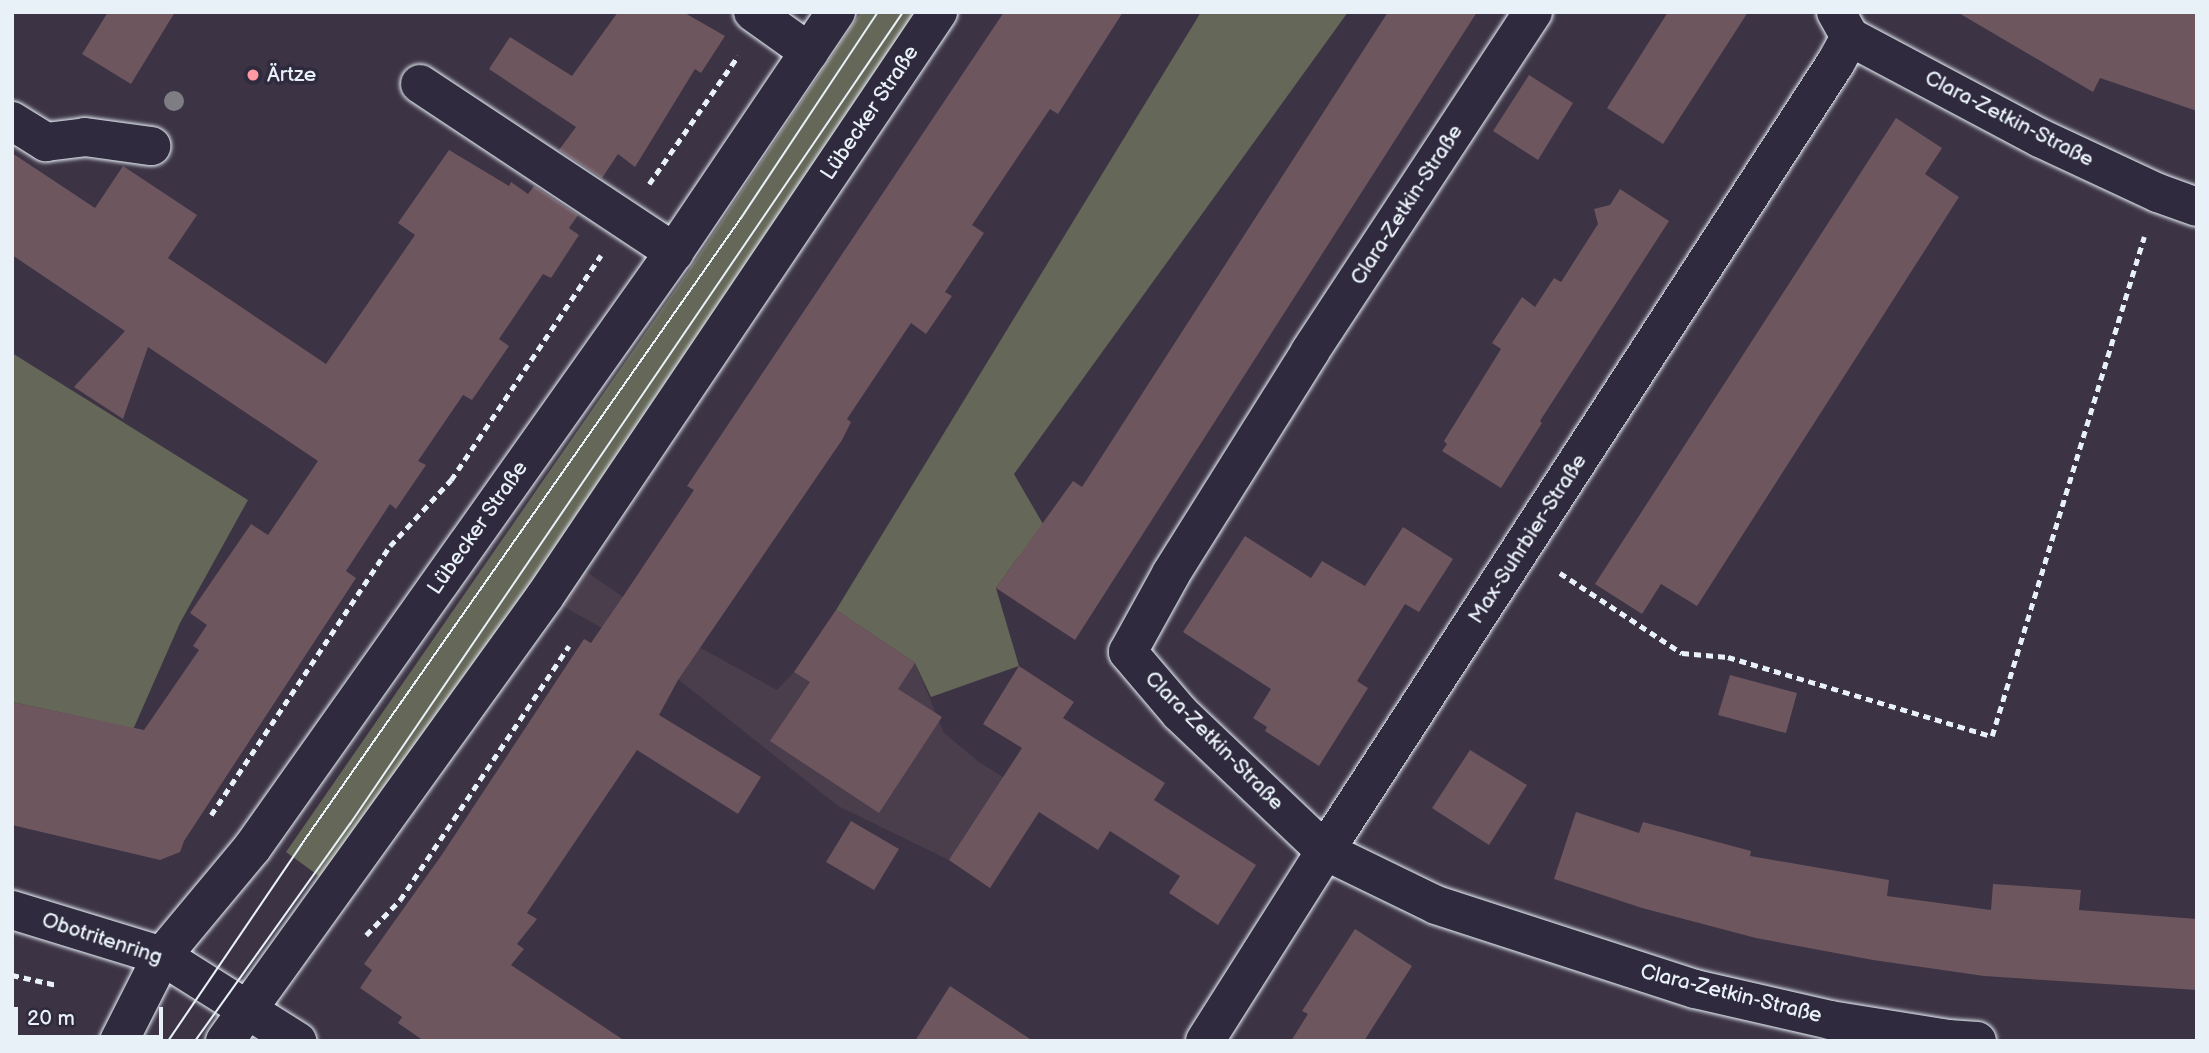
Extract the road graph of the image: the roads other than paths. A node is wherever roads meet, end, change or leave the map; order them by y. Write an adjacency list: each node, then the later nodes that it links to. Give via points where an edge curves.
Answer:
1 (836, 12): 6 (street, Lübecker Straße)
2 (938, 12): 15 (street, Lübecker Straße, via 545,596)
3 (1533, 12): 12 (street, Clara-Zetkin-Straße, via 1310,352 1171,574 1128,652 1180,713)
4 (758, 16): 6 (street)
5 (1843, 24): 10 (street, Clara-Zetkin-Straße, via 2040,138); 12 (street, Max-Suhrbier-Straße, via 1835,64)
6 (809, 52): 11 (street, Lübecker Straße)
7 (420, 84): 11 (street)
8 (12, 121): 9 (street, via 46,142 85,137)
9 (151, 146)
10 (2197, 207)
11 (674, 252): 14 (street, Lübecker Straße, via 252,848)
12 (1325, 851): 19 (street, Max-Suhrbier-Straße); 20 (street, Clara-Zetkin-Straße, via 1436,905 1695,989 1830,1020)
13 (12, 910): 14 (street, Obotritenring)
14 (162, 956): 15 (street, Obotritenring); 16 (street, Lübecker Straße)
15 (248, 1011): 17 (street, Lübecker Straße); 18 (street, Obotritenring)
16 (119, 1041)
17 (225, 1041)
18 (297, 1041)
19 (1205, 1041)
20 (1977, 1041)

